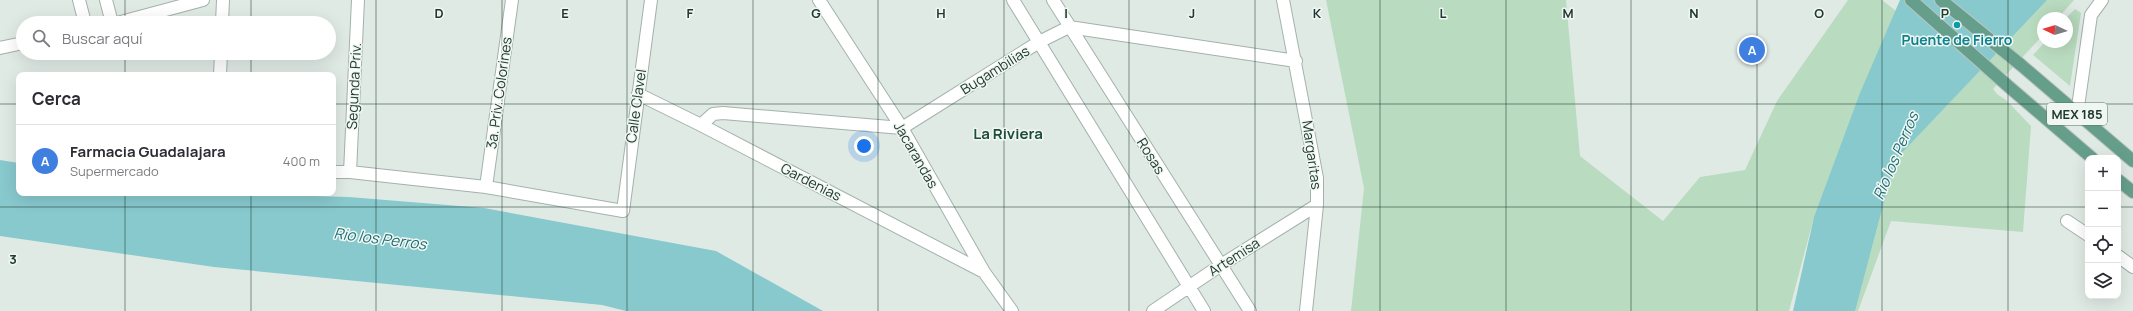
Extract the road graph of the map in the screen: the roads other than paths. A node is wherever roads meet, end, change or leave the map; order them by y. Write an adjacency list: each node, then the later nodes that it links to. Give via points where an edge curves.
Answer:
1 (79, 0): 15 (street)
2 (106, 0): 16 (street)
3 (203, 0): 17 (street)
4 (223, 0): 18 (street)
5 (358, 0): 33 (street, Segunda Priv.)
6 (512, 0): 35 (street, 3a. Priv. Colorines)
7 (651, 0): 26 (street, Calle Clavel)
8 (819, 0): 29 (street, Jacarandas)
9 (1013, 0): 20 (street)
10 (1052, 0): 19 (street, Rosas)
11 (1283, 0): 24 (street, Margaritas)
12 (1911, 0): 30 (main road, MEX 185)
13 (1941, 0): 27 (main road, MEX 185)
14 (2102, 0): 27 (street, via 2091,15)
15 (83, 16)
16 (110, 16)
17 (142, 16)
18 (222, 16)
19 (1069, 27): 20 (street, Bugambilias); 24 (street); 41 (street, Rosas)
20 (1039, 42): 29 (street, Bugambilias); 44 (street)
21 (16, 45): 22 (street)
22 (0, 48)
23 (221, 60): 25 (street)
24 (1296, 61): 37 (street, Margaritas, via 1318,178)
25 (220, 72)
26 (638, 94): 28 (street, Gardenias); 35 (street, Calle Clavel, via 622,211)
27 (2077, 114): 31 (main road, MEX 185)
28 (701, 125): 29 (street, via 713,114 723,113); 43 (street, Gardenias)
29 (902, 128): 43 (street, Jacarandas)
30 (2088, 155)
31 (2133, 161)
32 (336, 172): 33 (street)
33 (350, 172): 35 (street)
34 (2121, 182): 36 (main road)
35 (486, 187)
36 (2133, 192)
37 (1317, 205): 41 (street, Artemisa); 49 (street, Margaritas)
38 (2067, 221): 39 (street)
39 (2085, 233)
40 (2121, 258): 42 (street)
41 (1220, 265): 44 (street, Artemisa); 48 (street, Rosas)
42 (2133, 267)
43 (984, 272): 45 (street, Jacarandas)
44 (1189, 287): 46 (street, Artemisa); 47 (street)
45 (1012, 311)
46 (1153, 311)
47 (1204, 311)
48 (1250, 311)
49 (1306, 311)

